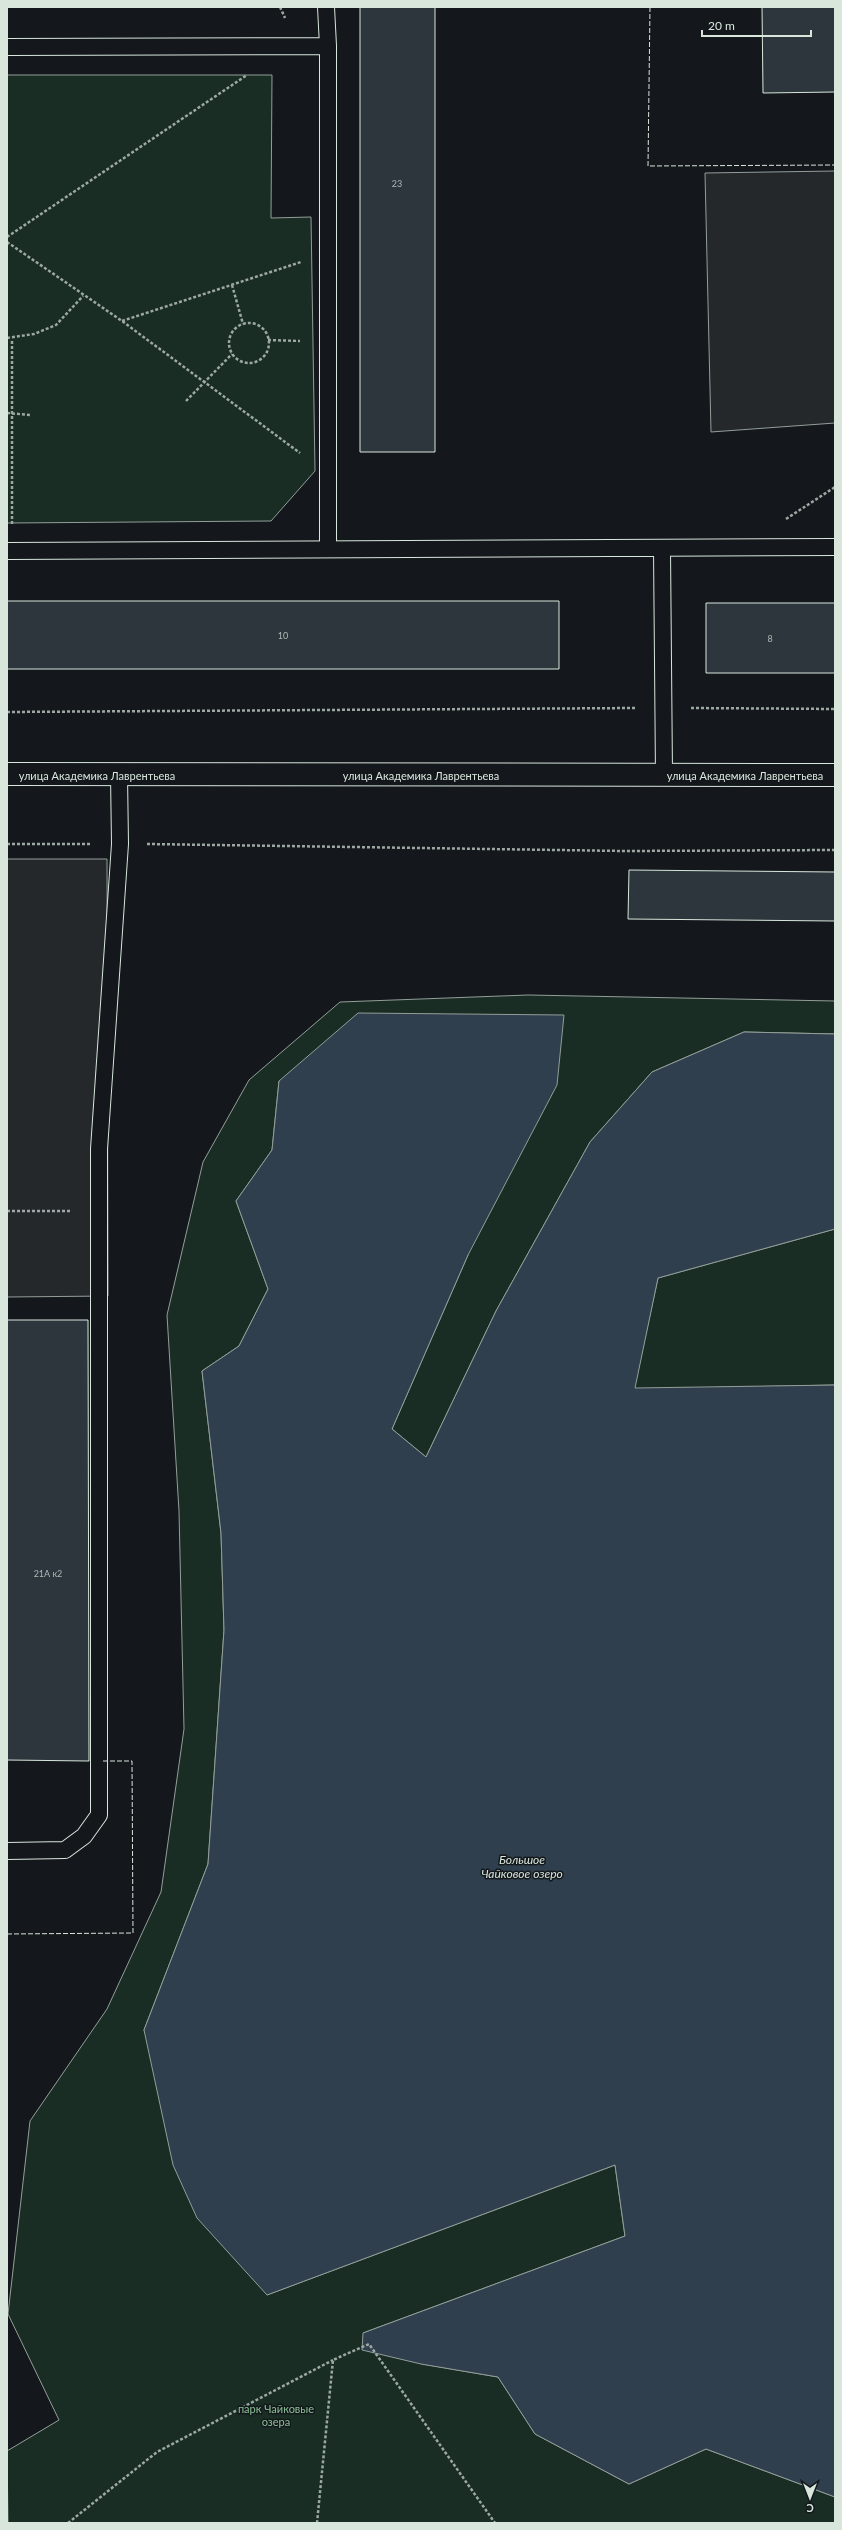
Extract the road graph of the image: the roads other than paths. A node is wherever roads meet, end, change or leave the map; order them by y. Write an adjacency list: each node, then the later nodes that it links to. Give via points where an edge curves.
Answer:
1 (326, 7): 2 (lane)
2 (328, 46): 3 (lane); 5 (lane)
3 (7, 47)
4 (835, 547): 6 (lane)
5 (328, 548): 6 (lane); 7 (lane)
6 (662, 549): 10 (lane)
7 (9, 551)
8 (7, 774): 9 (street, улица Академика Лаврентьева)
9 (119, 775): 10 (street, улица Академика Лаврентьева); 12 (lane, via 120,844 99,1149 99,1815 84,1836 65,1850)
10 (664, 775): 11 (street, улица Академика Лаврентьева)
11 (835, 775)
12 (7, 1851)

